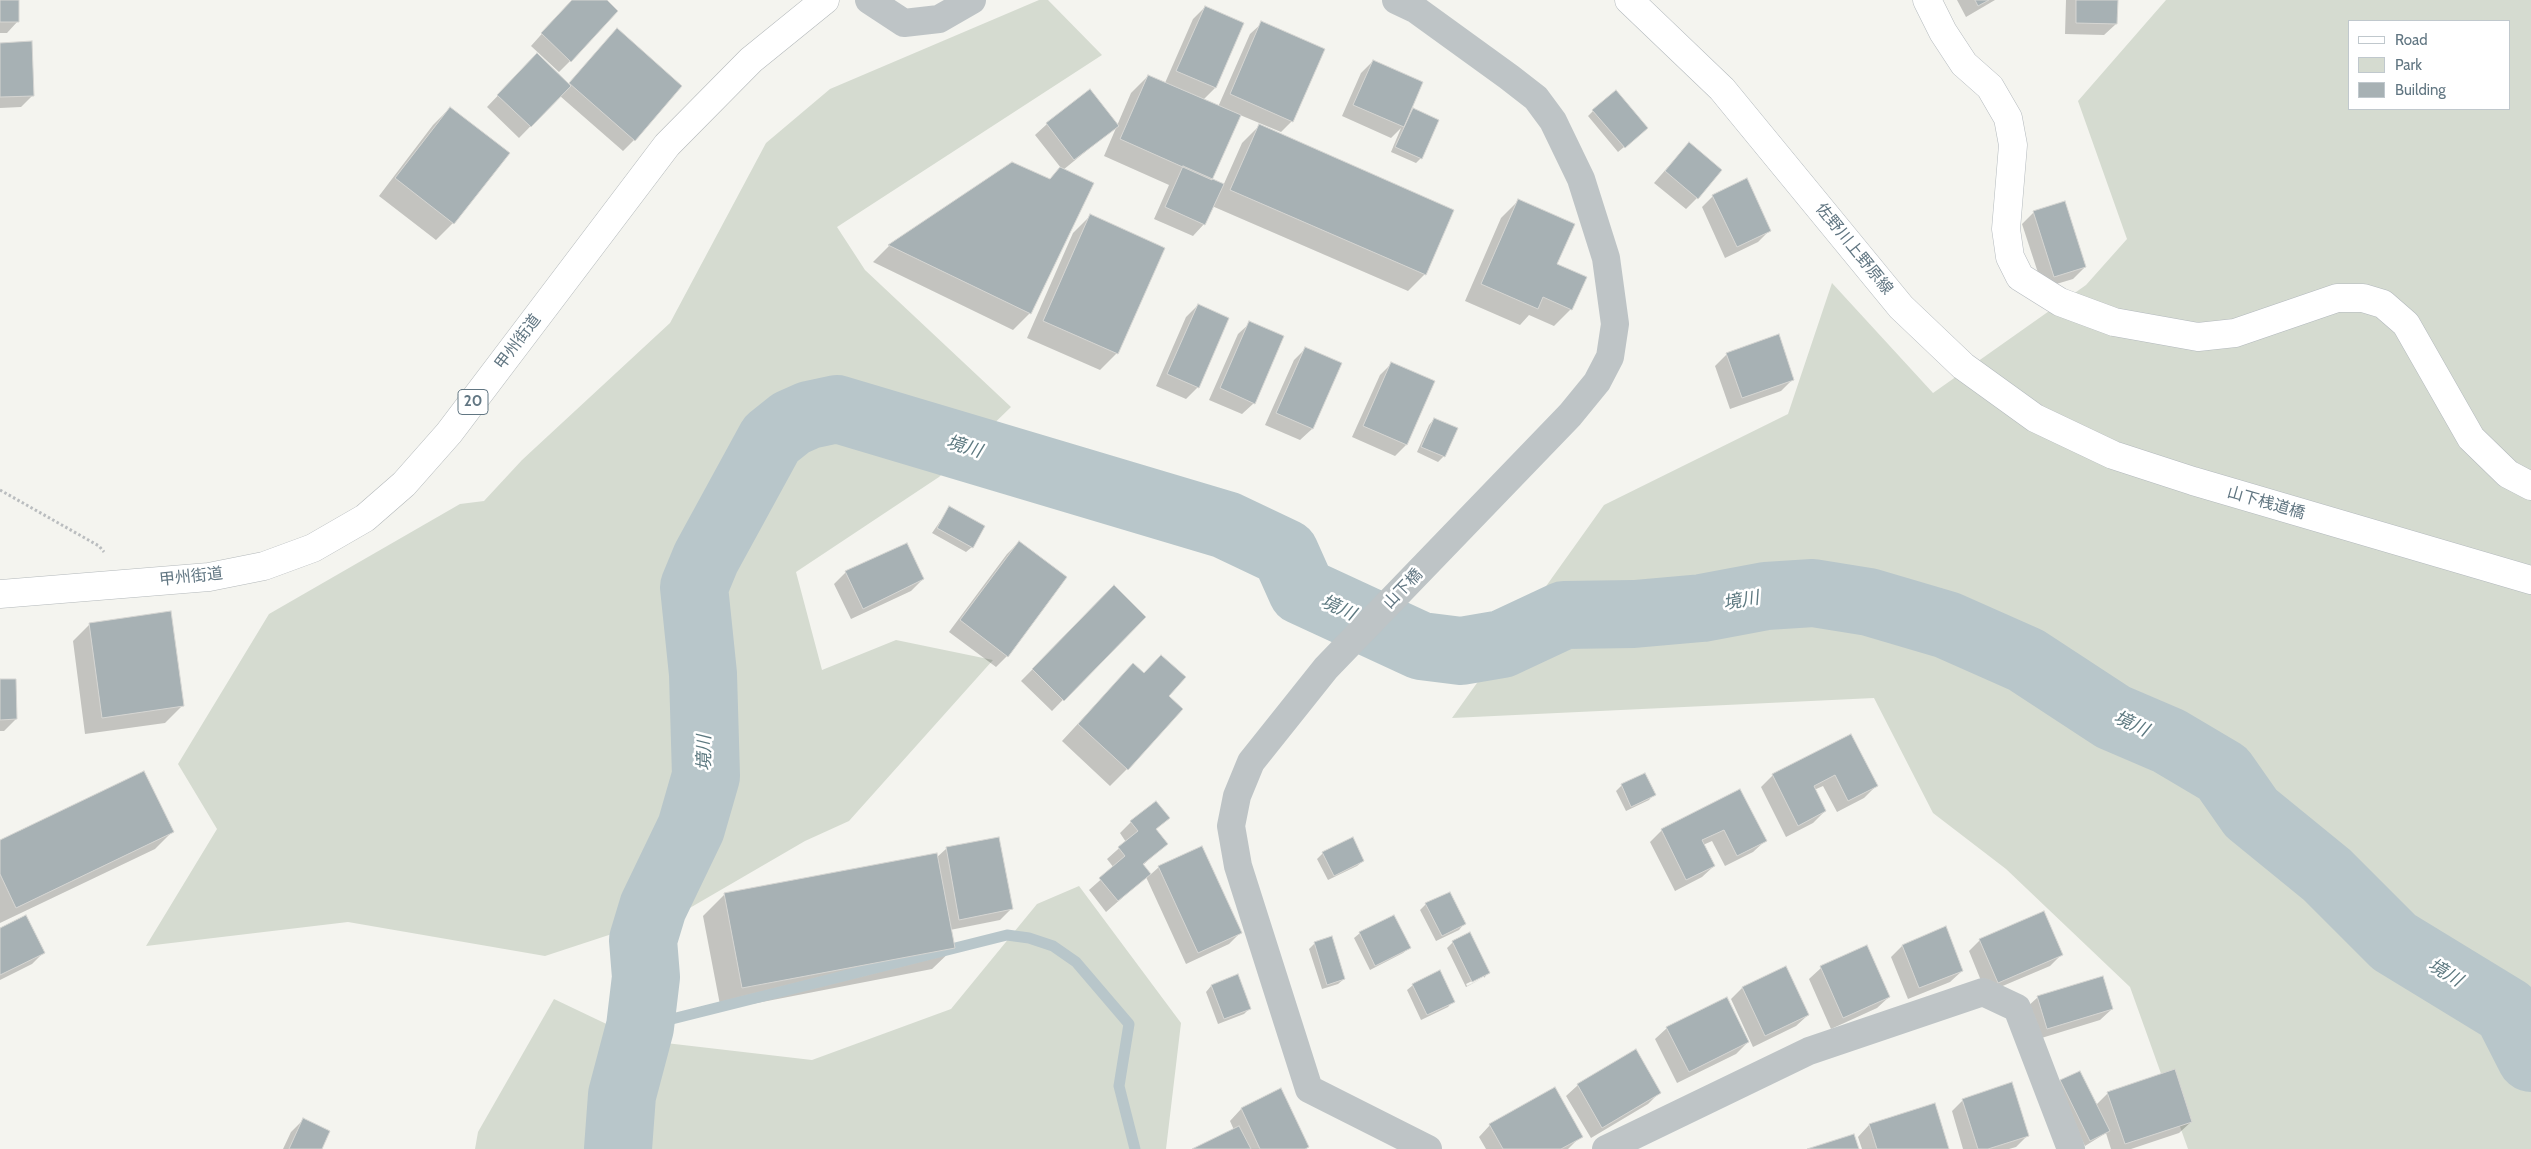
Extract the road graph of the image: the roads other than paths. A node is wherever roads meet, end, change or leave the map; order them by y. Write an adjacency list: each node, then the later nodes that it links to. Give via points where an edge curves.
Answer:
1 (825, 0): 10 (main road, 甲州街道 / 20, via 751,60 667,145 449,433 404,484 365,518 313,548 264,566 209,577)
2 (870, 0): 3 (street, via 904,24 939,19)
3 (972, 0)
4 (1396, 0): 11 (street, 山下橋, via 1415,9 1509,76 1536,98 1553,121 1581,179 1606,258 1615,324 1610,356 1597,382 1570,415 1326,668 1251,762 1237,796 1230,826 1238,866 1309,1089)
5 (1629, 0): 7 (main road, 佐野川上野原線, via 1722,89 1901,307 1963,366 2034,418)
6 (1927, 0): 8 (main road, via 1964,64 1990,87 2008,118 2013,145 2006,229 2010,257 2020,277 2060,302 2114,322 2198,337 2235,333 2336,298 2363,298 2383,304 2406,324 2471,438 2508,474)
7 (2114, 455): 9 (main road, 山下桟道橋)
8 (2531, 486)
9 (2531, 580)
10 (0, 594)
11 (1428, 1149)
12 (1606, 1149): 13 (street, via 1809,1051 1983,992 2018,1008)
13 (2071, 1149)

